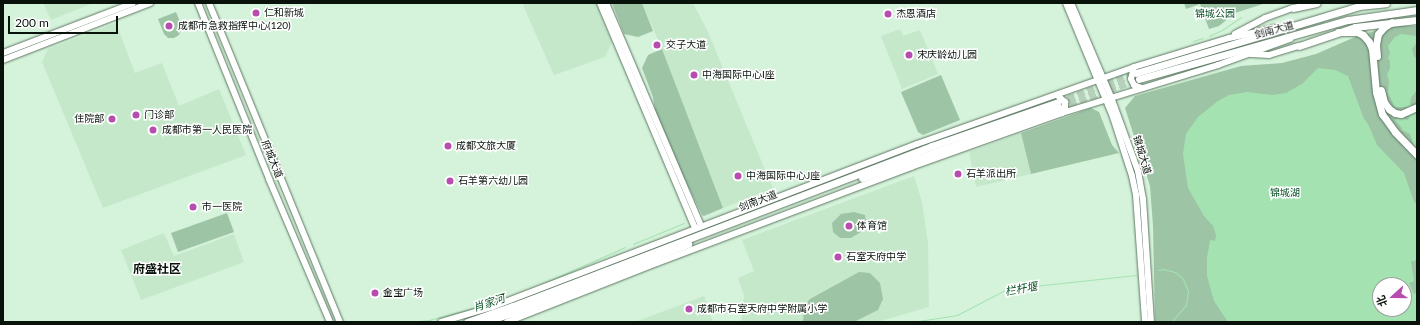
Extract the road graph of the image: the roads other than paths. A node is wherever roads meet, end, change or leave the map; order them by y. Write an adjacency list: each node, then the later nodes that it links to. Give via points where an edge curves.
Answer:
1 (133, 3): 20 (main road)
2 (150, 3): 22 (main road)
3 (198, 3): 42 (main road, 府城大道)
4 (209, 3): 43 (main road, 府城大道)
5 (600, 3): 35 (main road)
6 (606, 3): 35 (main road)
7 (1066, 3): 24 (main road, 锦城大道)
8 (1071, 3): 24 (main road, 锦城大道)
9 (1316, 3): 11 (highway)
10 (1386, 3): 15 (highway, 剑南大道, via 1359,6)
11 (1293, 8): 18 (main road, via 1265,18)
12 (1417, 10): 17 (highway, 剑南大道, via 1367,16)
13 (1417, 20): 14 (highway)
14 (1392, 22): 16 (highway); 25 (highway, via 1378,34)
15 (1302, 23): 18 (main road); 23 (highway, 剑南大道)
16 (1338, 32): 19 (highway); 25 (highway, via 1356,32 1369,42)
17 (1304, 33): 21 (main road); 23 (highway, 剑南大道)
18 (1229, 38): 23 (main road)
19 (1299, 46): 21 (main road, via 1269,55)
20 (3, 53)
21 (1248, 54): 26 (main road)
22 (3, 60)
23 (1136, 73): 24 (main road); 26 (main road, via 1131,79 1134,85)
24 (1101, 79): 27 (main road, 锦城大道); 28 (main road)
25 (1377, 81): 29 (highway, via 1389,109 1401,114); 32 (highway, via 1378,103 1385,120)
26 (1142, 88): 27 (main road)
27 (1108, 98): 28 (main road); 48 (main road, 锦城大道, via 1136,195); 49 (main road, 锦城大道, via 1135,164 1143,199)
28 (1059, 105): 30 (main road); 31 (highway, 剑南大道); 33 (highway, 剑南大道); 34 (main road)
29 (1417, 108)
30 (940, 136): 31 (main road); 35 (main road)
31 (932, 146): 38 (highway, 剑南大道)
32 (1417, 155)
33 (865, 176): 34 (main road); 37 (highway, 剑南大道)
34 (880, 179): 39 (main road)
35 (698, 227): 36 (main road)
36 (632, 252): 38 (main road); 40 (main road)
37 (641, 262): 39 (main road); 41 (highway, 剑南大道)
38 (622, 263): 41 (highway, 剑南大道)
39 (657, 263): 47 (main road)
40 (492, 307): 41 (main road); 44 (main road)
41 (515, 309): 45 (highway, 剑南大道); 46 (highway, 剑南大道); 47 (main road)
42 (330, 322)
43 (340, 322)
44 (442, 322)
45 (467, 322)
46 (484, 322)
47 (506, 322)
48 (1145, 322)
49 (1151, 322)

